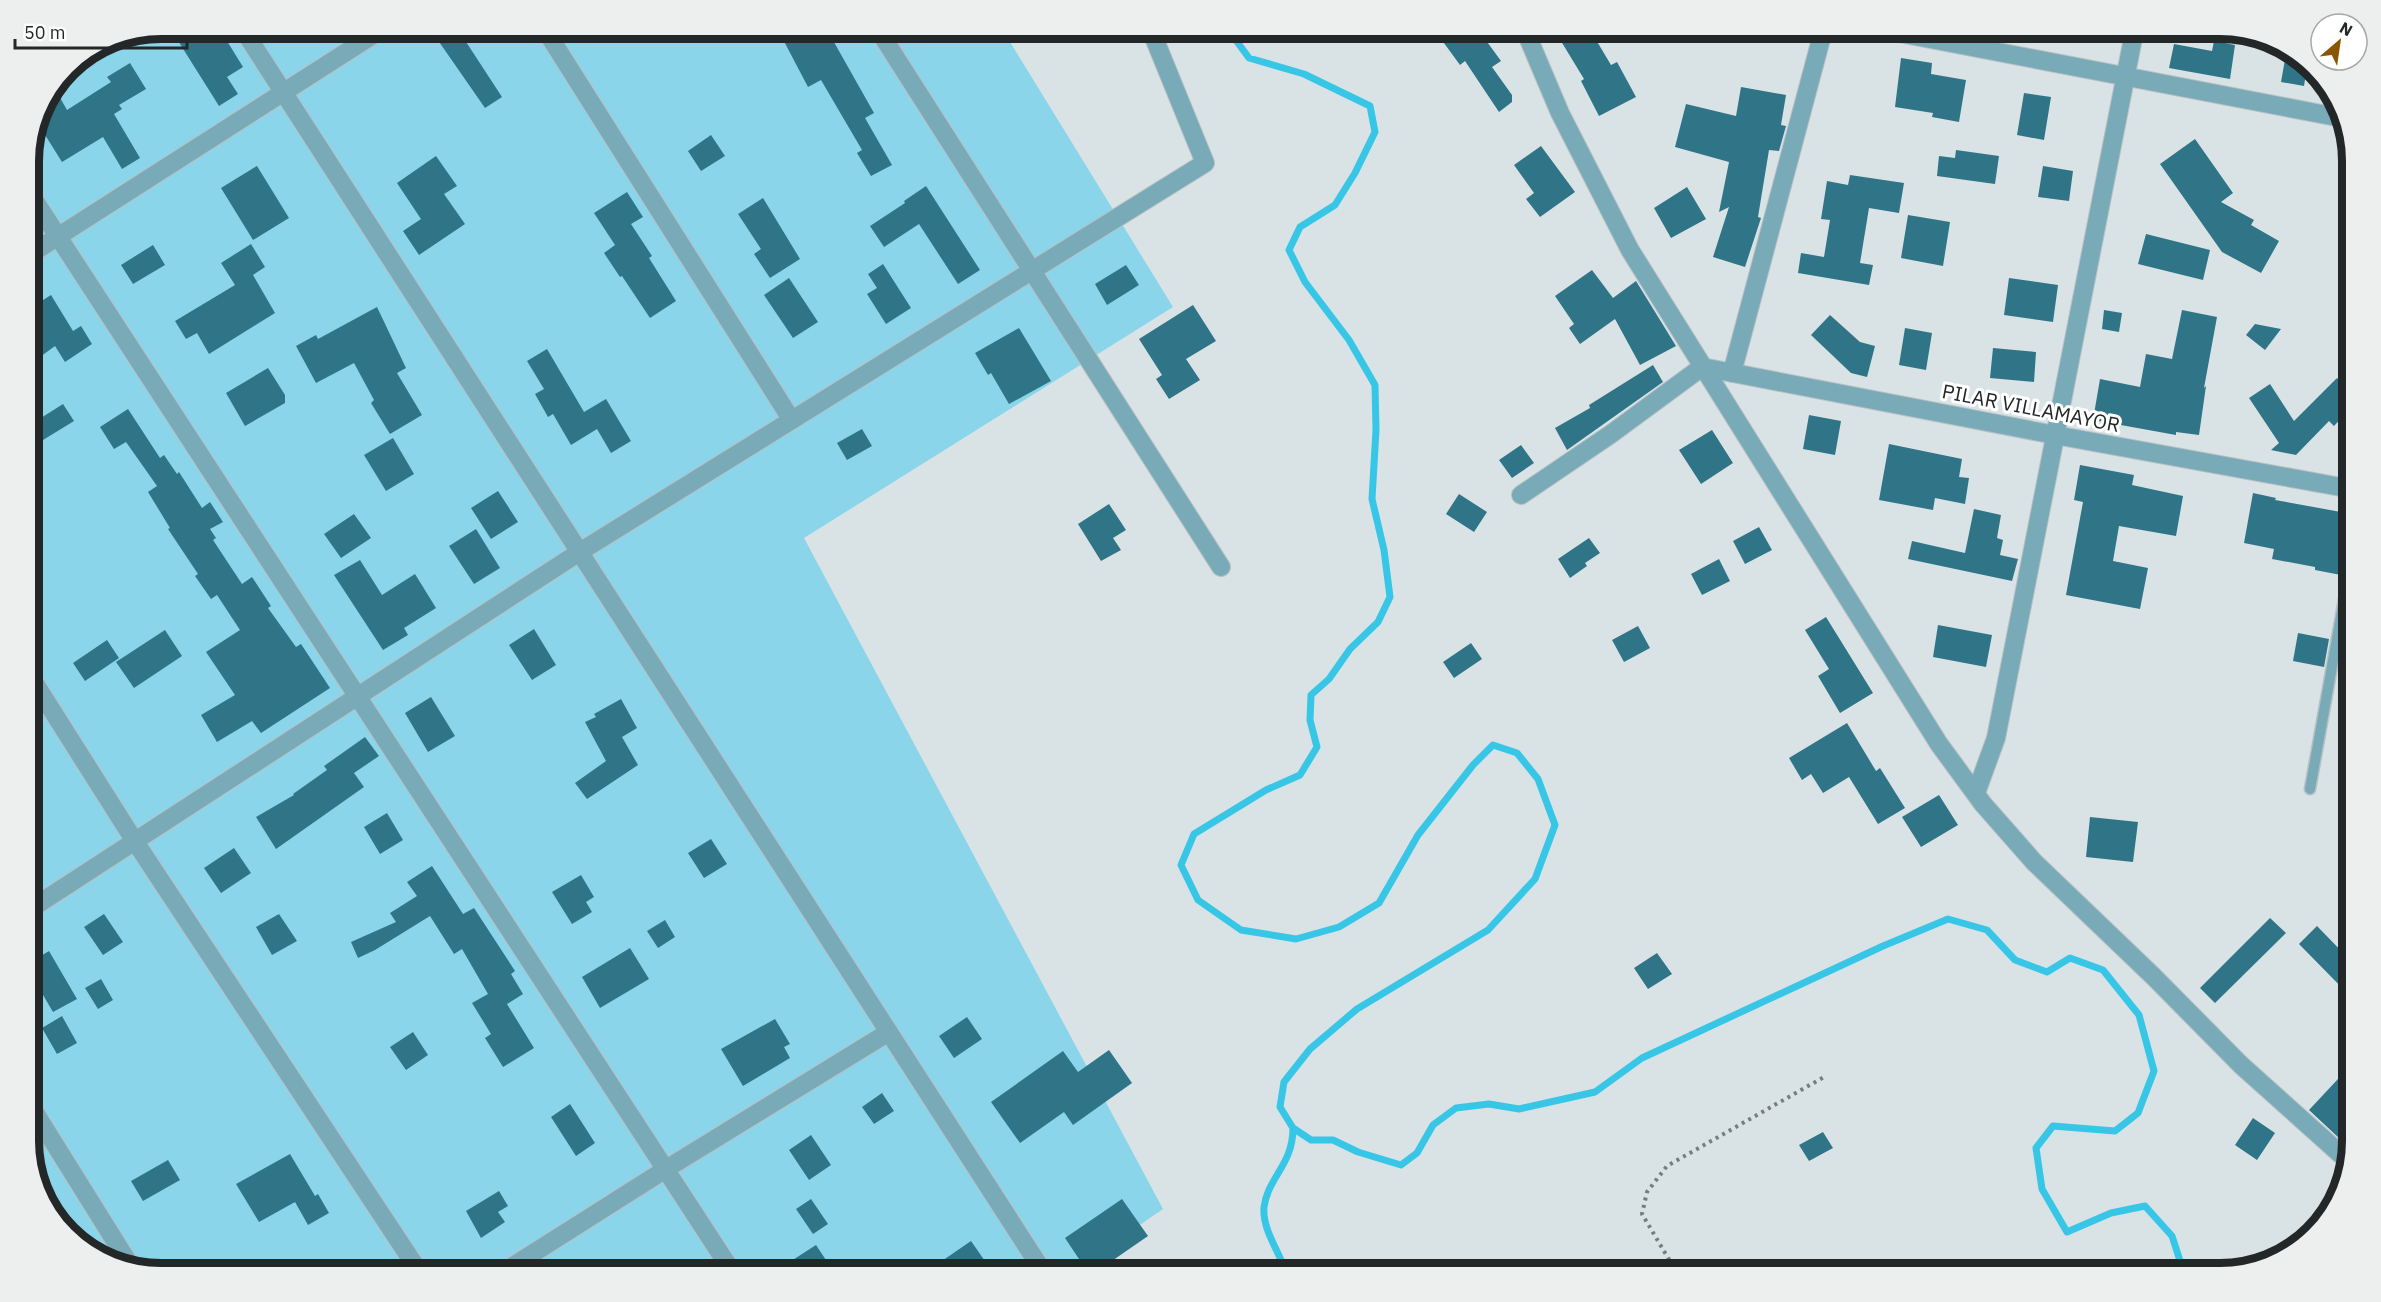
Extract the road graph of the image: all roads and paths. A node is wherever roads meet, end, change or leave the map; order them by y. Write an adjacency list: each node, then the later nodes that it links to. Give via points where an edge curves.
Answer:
1 (249, 39): 11 (street)
2 (367, 39): 11 (street)
3 (551, 39): 19 (street)
4 (884, 39): 16 (street)
5 (1154, 39): 16 (street, via 1205,163)
6 (1529, 39): 17 (street, via 1560,113 1630,250)
7 (1821, 39): 18 (street)
8 (1930, 39): 10 (street)
9 (2133, 39): 10 (street)
10 (2126, 77): 12 (street); 20 (street)
11 (283, 92): 14 (street); 23 (street)
12 (2333, 116)
13 (39, 208): 14 (street)
14 (57, 237): 15 (street); 27 (street)
15 (39, 249)
16 (1031, 270): 19 (street); 24 (street)
17 (1702, 367): 18 (street, PILAR VILLAMAYOR); 22 (street); 29 (street, via 1939,744)
18 (1732, 373): 20 (street, PILAR VILLAMAYOR)
19 (791, 419): 23 (street)
20 (2055, 435): 21 (street, PILAR VILLAMAYOR); 29 (street, via 1996,738)
21 (2342, 487)
22 (1521, 495)
23 (578, 553): 27 (street); 32 (street)
24 (1221, 567)
25 (2342, 611): 28 (lane)
26 (39, 690): 30 (street)
27 (357, 695): 30 (street); 36 (street)
28 (2310, 789)
29 (1976, 793): 35 (street, via 2034,861 2241,1065)
30 (135, 840): 31 (street); 38 (street)
31 (39, 903)
32 (890, 1032): 36 (street); 41 (street)
33 (1824, 1077): 42 (path, via 1667,1166 1647,1192 1642,1214)
34 (39, 1119): 37 (street)
35 (2341, 1154)
36 (666, 1170): 39 (street); 40 (street)
37 (125, 1257)
38 (413, 1263)
39 (519, 1263)
40 (726, 1263)
41 (1037, 1263)
42 (1671, 1263)

